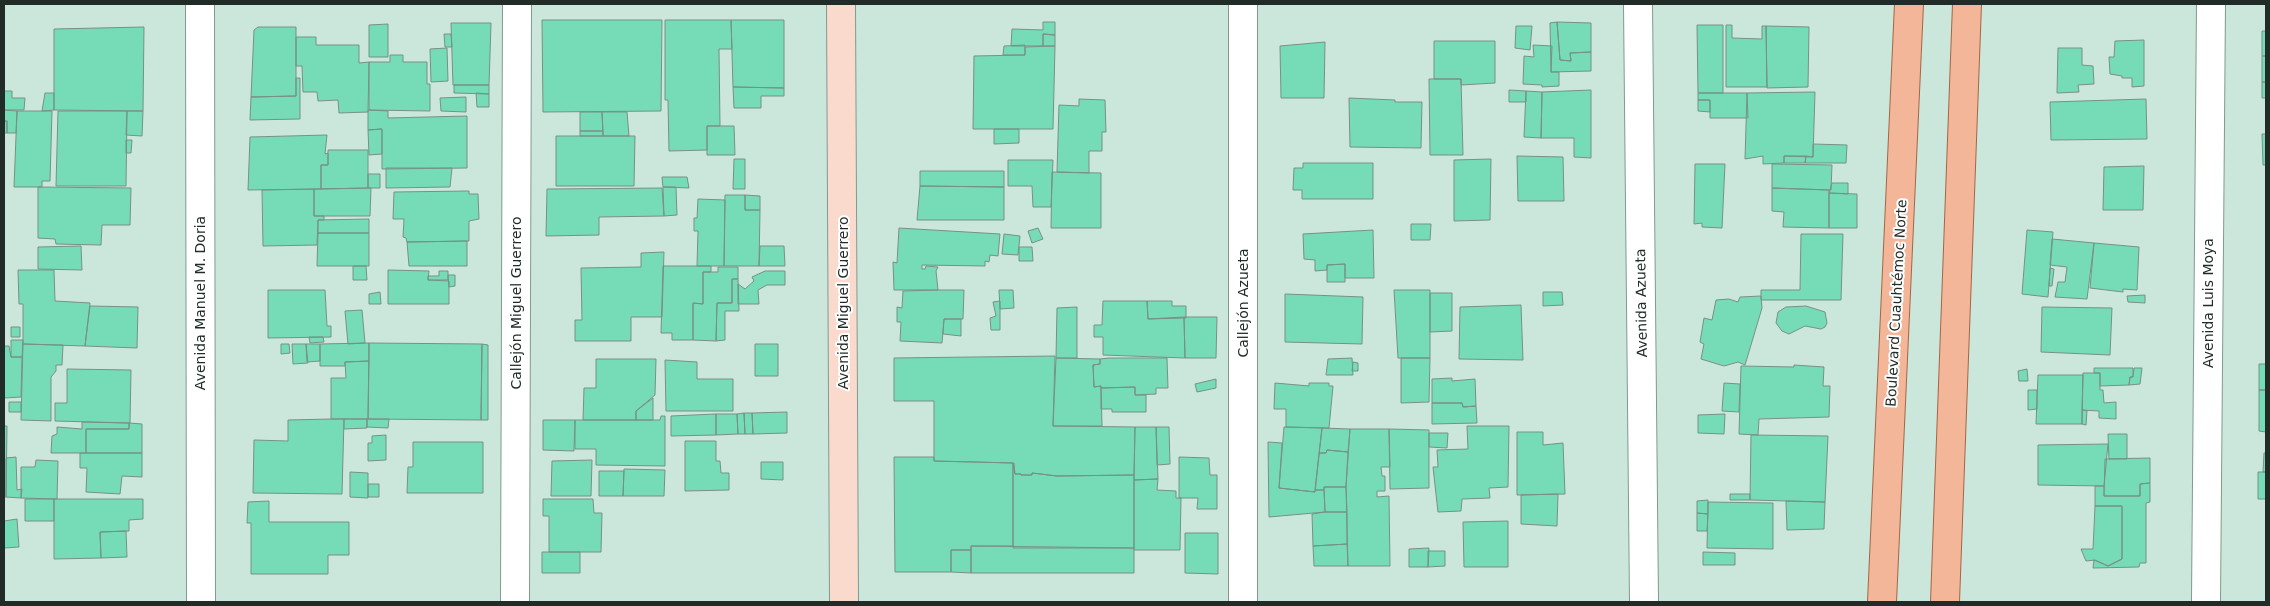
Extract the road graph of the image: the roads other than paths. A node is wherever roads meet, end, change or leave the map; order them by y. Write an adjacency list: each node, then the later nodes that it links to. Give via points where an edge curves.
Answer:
1 (200, 4): 9 (street, Avenida Manuel M. Doria)
2 (517, 4): 10 (street, Callejón Miguel Guerrero)
3 (841, 4): 11 (street, Avenida Miguel Guerrero)
4 (1243, 4): 12 (street, Callejón Azueta)
5 (1638, 4): 13 (street, Avenida Azueta)
6 (1909, 4): 14 (main road, Boulevard Cuauhtémoc Norte)
7 (1967, 4): 15 (main road)
8 (2210, 4): 16 (street, Avenida Luis Moya)
9 (201, 602)
10 (515, 602)
11 (844, 602)
12 (1243, 602)
13 (1644, 602)
14 (1882, 602)
15 (1945, 602)
16 (2206, 602)

